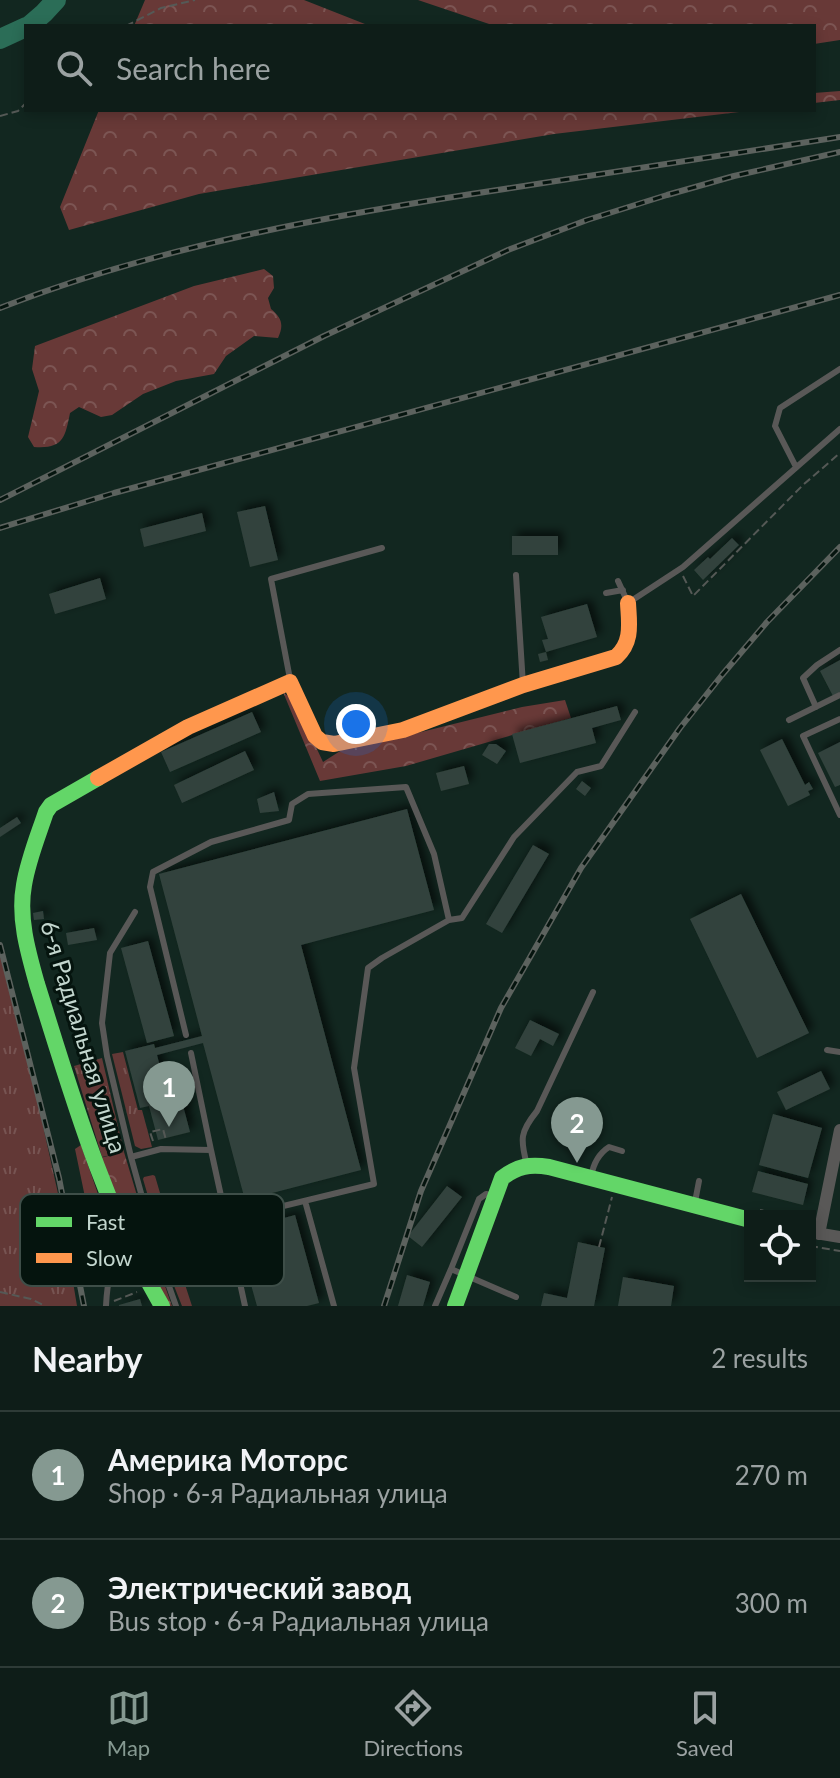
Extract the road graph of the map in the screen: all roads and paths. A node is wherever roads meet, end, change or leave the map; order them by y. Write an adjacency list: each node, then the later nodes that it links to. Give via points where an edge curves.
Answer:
1 (195, 0): 2 (path, via 161,8)
2 (130, 24)
3 (24, 105): 4 (path)
4 (0, 116)
5 (840, 369): 8 (lane, via 780,408 775,426)
6 (840, 429): 8 (lane)
7 (840, 453): 10 (path, via 693,596)
8 (796, 467): 10 (lane)
9 (382, 548): 18 (lane, via 271,579)
10 (680, 569): 14 (lane)
11 (516, 575): 19 (lane)
12 (646, 577): 14 (lane)
13 (618, 581): 16 (lane)
14 (651, 588): 16 (lane)
15 (606, 593): 16 (lane)
16 (626, 596): 19 (street, via 629,637 616,657)
17 (840, 650): 21 (lane, via 803,678)
18 (290, 682): 19 (street, via 315,736 334,744 403,730); 44 (street, 6-я Радиальная улица, via 188,727 51,805 36,828 21,901 36,979)
19 (523, 685)
20 (840, 695): 21 (lane)
21 (816, 707): 24 (lane)
22 (635, 712): 29 (lane, via 601,766 577,772 514,837 462,918)
23 (840, 719): 26 (lane, via 803,736)
24 (789, 720)
25 (840, 793): 26 (lane)
26 (832, 797): 27 (lane)
27 (840, 815)
28 (135, 912): 40 (lane, via 110,953 102,1023)
29 (449, 920): 31 (lane, via 434,854 406,787 308,794 292,804 289,820 211,842 153,872 150,887); 48 (lane, via 368,968 354,1068 374,1184)
30 (593, 992): 41 (lane, via 521,1138)
31 (186, 1035)
32 (827, 1050): 33 (lane)
33 (840, 1052)
34 (191, 1053): 38 (lane)
35 (840, 1130): 52 (street)
36 (168, 1149): 37 (lane); 37 (path, via 163,1129 150,1132); 38 (lane)
37 (155, 1150): 40 (lane)
38 (211, 1150): 46 (lane)
39 (622, 1151): 42 (lane, via 603,1151)
40 (131, 1157): 45 (lane)
41 (527, 1165): 42 (street); 58 (street, via 502,1178)
42 (591, 1177): 50 (street)
43 (699, 1181): 50 (lane)
44 (107, 1194)
45 (141, 1194)
46 (220, 1194)
47 (612, 1195): 55 (path)
48 (305, 1201): 49 (lane); 69 (lane)
49 (284, 1206)
50 (695, 1206): 51 (street)
51 (744, 1218)
52 (816, 1229)
53 (816, 1233): 54 (street)
54 (840, 1237)
55 (599, 1247)
56 (816, 1247): 57 (path)
57 (840, 1251)
58 (459, 1273): 63 (lane); 70 (lane); 71 (street)
59 (169, 1286): 67 (lane)
60 (241, 1286): 68 (lane)
61 (150, 1287): 64 (path); 66 (street, 6-я Радиальная улица)
62 (0, 1292): 65 (path)
63 (516, 1297)
64 (106, 1305)
65 (45, 1306)
66 (162, 1306)
67 (176, 1306)
68 (245, 1306)
69 (334, 1306)
70 (435, 1306)
71 (455, 1306)

